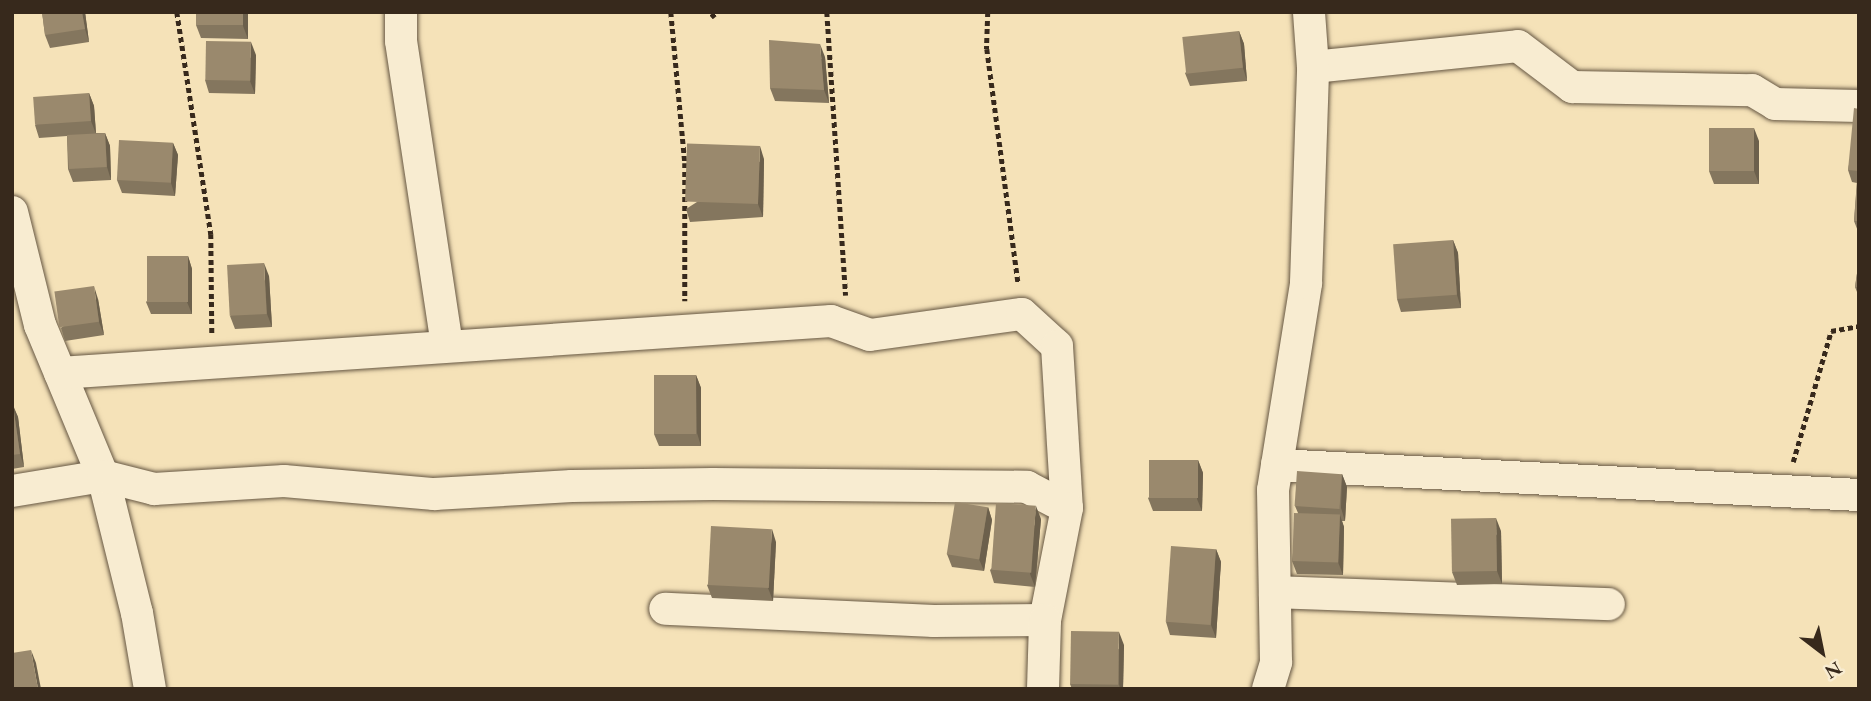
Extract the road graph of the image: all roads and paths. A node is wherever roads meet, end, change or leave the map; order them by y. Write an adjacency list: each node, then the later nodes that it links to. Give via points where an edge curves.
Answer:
1 (177, 12): 17 (path, via 211,234)
2 (401, 12): 16 (street, via 401,41)
3 (671, 12): 15 (path, via 685,163)
4 (717, 12): 8 (path)
5 (827, 12): 14 (path)
6 (988, 12): 12 (path, via 988,50)
7 (1309, 12): 9 (street)
8 (711, 17)
9 (1313, 67): 10 (street, via 1518,46 1572,87 1752,90 1775,104); 19 (street, via 1306,283)
10 (1859, 106)
11 (12, 212): 18 (street, via 40,325)
12 (1022, 314): 14 (street, via 870,335); 24 (street, via 1057,346)
13 (1859, 326): 22 (path, via 1831,331)
14 (848, 327): 15 (street, via 831,321)
15 (685, 330): 16 (street)
16 (447, 346): 17 (street)
17 (212, 362): 18 (street)
18 (60, 373): 20 (street)
19 (1277, 465): 22 (street); 25 (street, via 1273,490)
20 (103, 475): 21 (street); 24 (street, via 154,489 284,481 435,494 572,486 1027,486); 29 (street, via 137,613)
21 (12, 491)
22 (1784, 493): 23 (street)
23 (1859, 495)
24 (1067, 508): 28 (street)
25 (1275, 592): 26 (street); 31 (street, via 1276,662)
26 (1609, 604)
27 (665, 609): 28 (street, via 934,621)
28 (1045, 620): 30 (street)
29 (150, 689)
30 (1043, 689)
31 (1268, 689)

